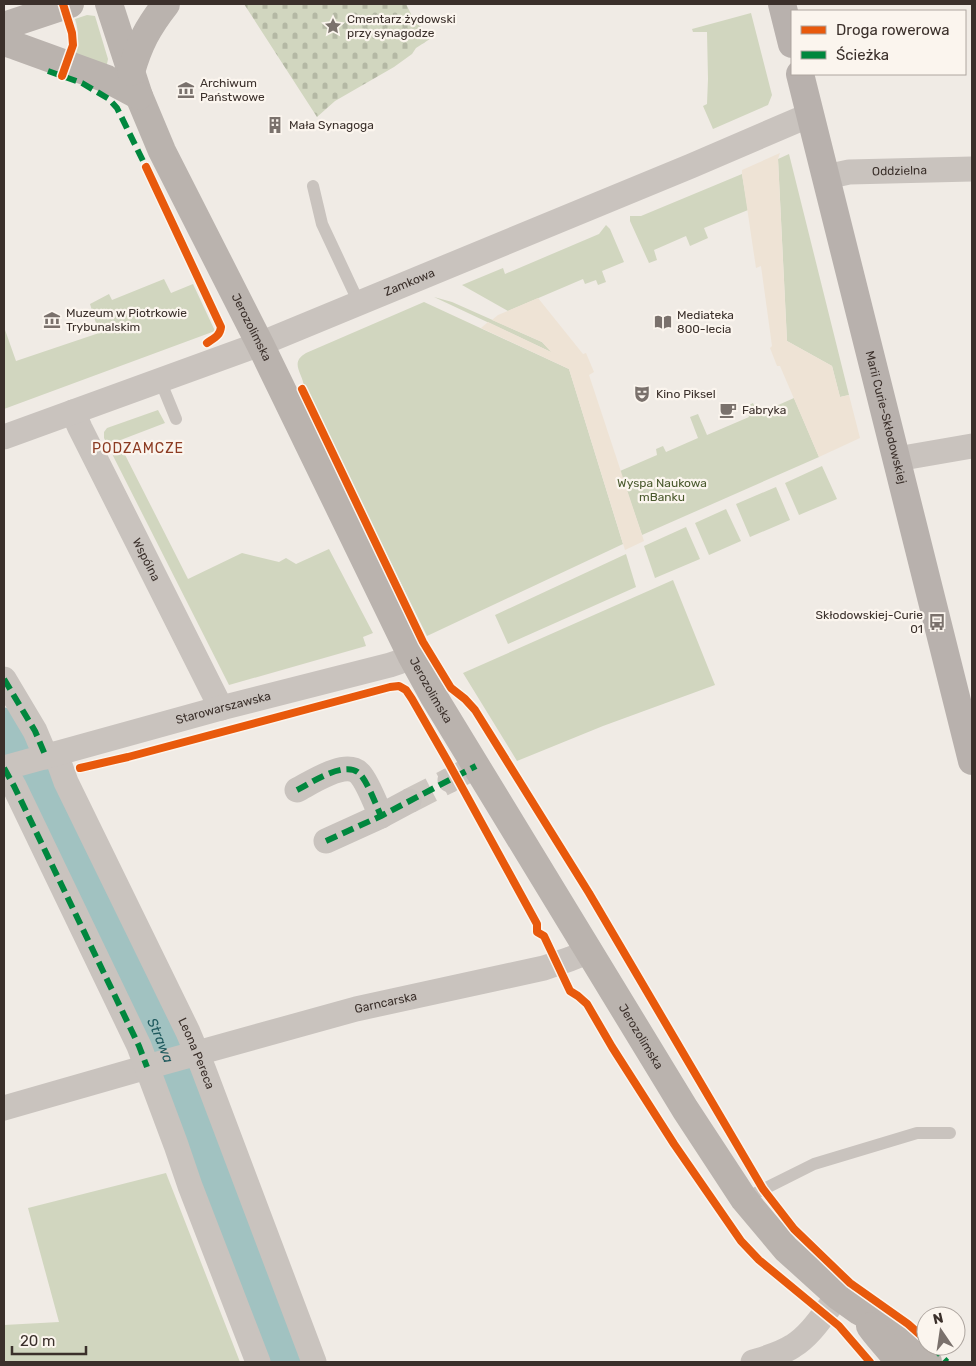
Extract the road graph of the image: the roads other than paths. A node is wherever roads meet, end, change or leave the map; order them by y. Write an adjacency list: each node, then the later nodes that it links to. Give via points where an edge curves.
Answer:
1 (70, 4): 5 (street)
2 (109, 4): 9 (street, Jerozolimska)
3 (166, 4): 9 (street, via 140,43)
4 (782, 4): 6 (main road)
5 (4, 26)
6 (791, 40)
7 (4, 42): 9 (street, via 107,79)
8 (800, 75): 10 (main road, Marii Curie-Skłodowskiej)
9 (135, 84): 15 (street, Jerozolimska, via 166,158)
10 (810, 116): 12 (main road, Marii Curie-Skłodowskiej); 14 (street, Zamkowa)
11 (972, 169): 12 (street, Oddzielna, via 849,172)
12 (826, 177): 21 (main road, Marii Curie-Skłodowskiej)
13 (313, 186): 14 (lane, via 322,224)
14 (360, 303): 15 (street, Zamkowa)
15 (260, 344): 16 (street, Zamkowa); 22 (street, Jerozolimska)
16 (160, 380): 17 (street, Zamkowa); 18 (lane)
17 (73, 412): 19 (street, Zamkowa); 24 (street, Wspólna)
18 (176, 419)
19 (4, 436)
20 (972, 446): 21 (street)
21 (897, 458): 25 (main road, Marii Curie-Skłodowskiej)
22 (411, 656): 24 (street, Starowarszawska, via 390,665); 27 (street, Jerozolimska)
23 (4, 679): 26 (street, Leona Pereca, via 37,736)
24 (221, 708): 26 (street, Starowarszawska)
25 (971, 751)
26 (31, 761): 34 (street, Leona Pereca, via 66,782); 35 (street, Leona Pereca, via 14,786 139,1046)
27 (476, 766): 28 (street); 33 (street, Jerozolimska)
28 (450, 780)
29 (297, 790): 31 (street, via 337,771 352,769 364,778)
30 (409, 801): 31 (street)
31 (381, 816): 32 (street)
32 (326, 841)
33 (590, 951): 34 (street, Garncarska, via 544,968 356,1009); 38 (street, Jerozolimska, via 685,1109)
34 (189, 1055): 35 (street, Garncarska); 41 (street, Leona Pereca, via 239,1160)
35 (152, 1065): 36 (street); 40 (street, Leona Pereca, via 190,1186)
36 (4, 1108)
37 (950, 1133): 38 (lane, via 917,1133 814,1164)
38 (744, 1199): 39 (street, Jerozolimska, via 786,1249)
39 (848, 1303): 42 (street, via 823,1313 811,1331 791,1348); 43 (street, Jerozolimska); 44 (street, Jerozolimska, via 900,1334)
40 (258, 1362)
41 (314, 1362)
42 (753, 1362)
43 (899, 1362)
44 (928, 1362)

